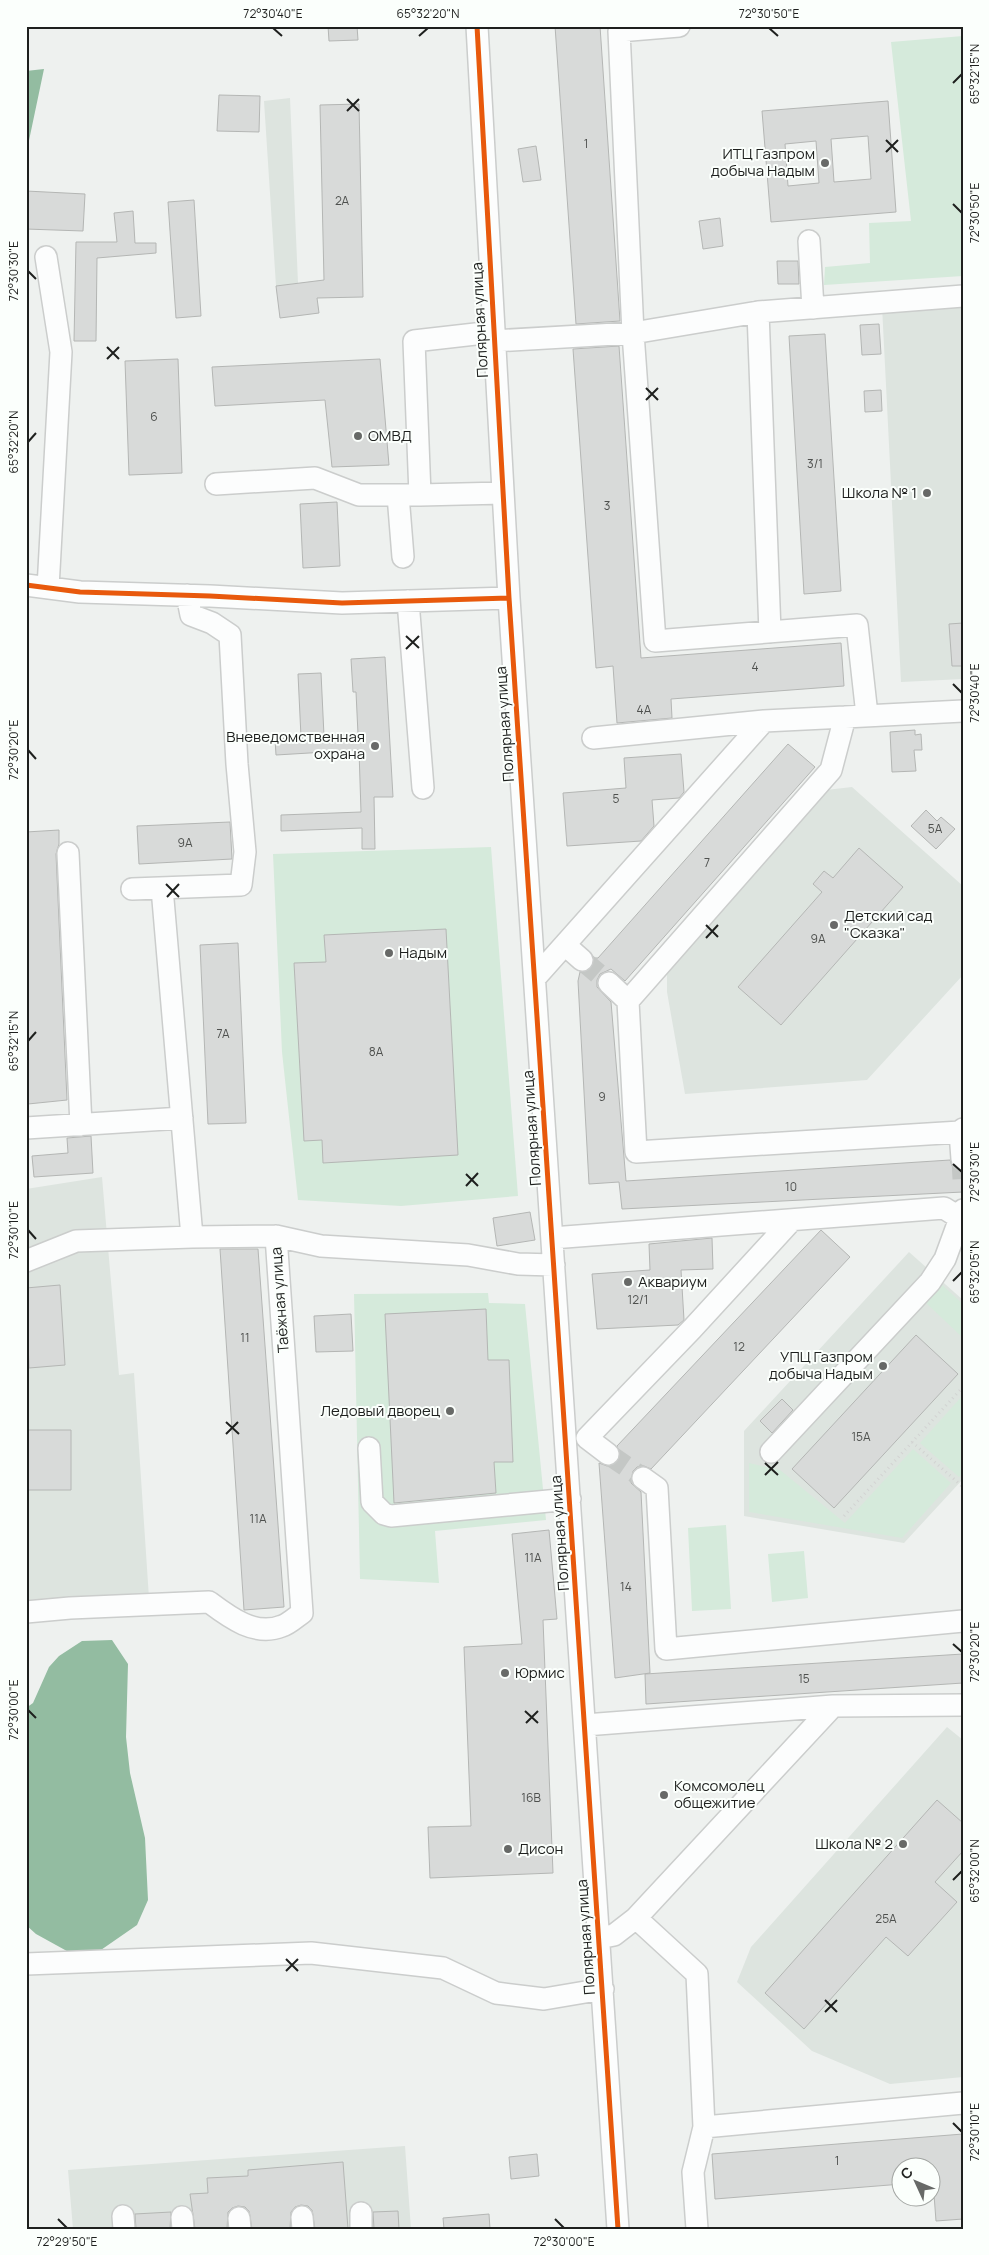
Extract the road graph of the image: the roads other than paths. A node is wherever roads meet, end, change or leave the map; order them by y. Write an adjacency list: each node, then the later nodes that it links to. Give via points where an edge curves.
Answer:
1 (476, 26): 9 (street, Полярная улица)
2 (679, 26): 8 (street, via 618,31)
3 (809, 241): 6 (street)
4 (46, 257): 16 (street, via 61,352)
5 (963, 296): 6 (street)
6 (813, 308): 7 (street)
7 (758, 312): 8 (street); 20 (street)
8 (632, 333): 9 (street); 20 (street, via 655,640)
9 (493, 337): 11 (street, Полярная улица); 12 (street, via 414,341)
10 (216, 484): 13 (street, via 315,478 359,495)
11 (503, 493): 12 (street); 18 (street, Полярная улица)
12 (420, 494): 13 (street)
13 (398, 495): 14 (street)
14 (404, 557)
15 (26, 585): 16 (street)
16 (48, 588): 17 (street)
17 (187, 595): 19 (street, via 342,603); 28 (street, via 191,615 230,635 245,852 241,885)
18 (509, 598): 19 (street); 32 (street, Полярная улица)
19 (408, 601): 26 (street)
20 (770, 632): 22 (street, via 857,625)
21 (963, 711): 22 (street)
22 (867, 715): 23 (street)
23 (845, 717): 24 (street); 34 (street, via 831,770)
24 (764, 721): 25 (street); 30 (street)
25 (593, 738)
26 (423, 788)
27 (68, 853): 36 (street)
28 (162, 888): 29 (street); 35 (street)
29 (132, 889)
30 (565, 945): 31 (street); 32 (street)
31 (582, 960)
32 (535, 978): 44 (street, Полярная улица)
33 (609, 983): 34 (street)
34 (628, 1001): 38 (street, via 636,1152)
35 (182, 1118): 36 (street); 43 (street)
36 (81, 1125): 37 (street)
37 (26, 1128)
38 (961, 1130): 39 (street)
39 (962, 1159)
40 (962, 1216): 41 (street, via 944,1208); 50 (street, via 944,1259 930,1282)
41 (792, 1220): 44 (street); 47 (street)
42 (276, 1236): 43 (street); 46 (street, Таёжная улица, via 321,1246 468,1255 518,1264); 54 (street, Таёжная улица, via 302,1613 282,1627 257,1629 231,1618 210,1602)
43 (192, 1237): 45 (street, via 76,1241)
44 (552, 1238): 46 (street, Полярная улица)
45 (26, 1261)
46 (554, 1265): 48 (street, Полярная улица)
47 (587, 1438): 48 (street); 51 (street)
48 (566, 1441): 53 (street, Полярная улица)
49 (369, 1448): 53 (street, via 372,1502 384,1514 391,1516)
50 (771, 1452)
51 (608, 1454)
52 (643, 1478): 55 (street, via 657,1488 666,1649)
53 (570, 1499): 58 (street, Полярная улица)
54 (26, 1612)
55 (963, 1621)
56 (963, 1705): 57 (street)
57 (834, 1706): 58 (street); 59 (street)
58 (585, 1725): 60 (street, Полярная улица)
59 (636, 1918): 60 (street, via 614,1935); 64 (street, via 697,1974)
60 (599, 1938): 62 (street, Полярная улица)
61 (26, 1964): 62 (street, via 311,1953 443,1968 496,1993 544,1999)
62 (603, 1989): 65 (street, Полярная улица)
63 (963, 2103): 64 (street)
64 (704, 2127): 66 (street, via 692,2172)
65 (618, 2229)
66 (697, 2229)

